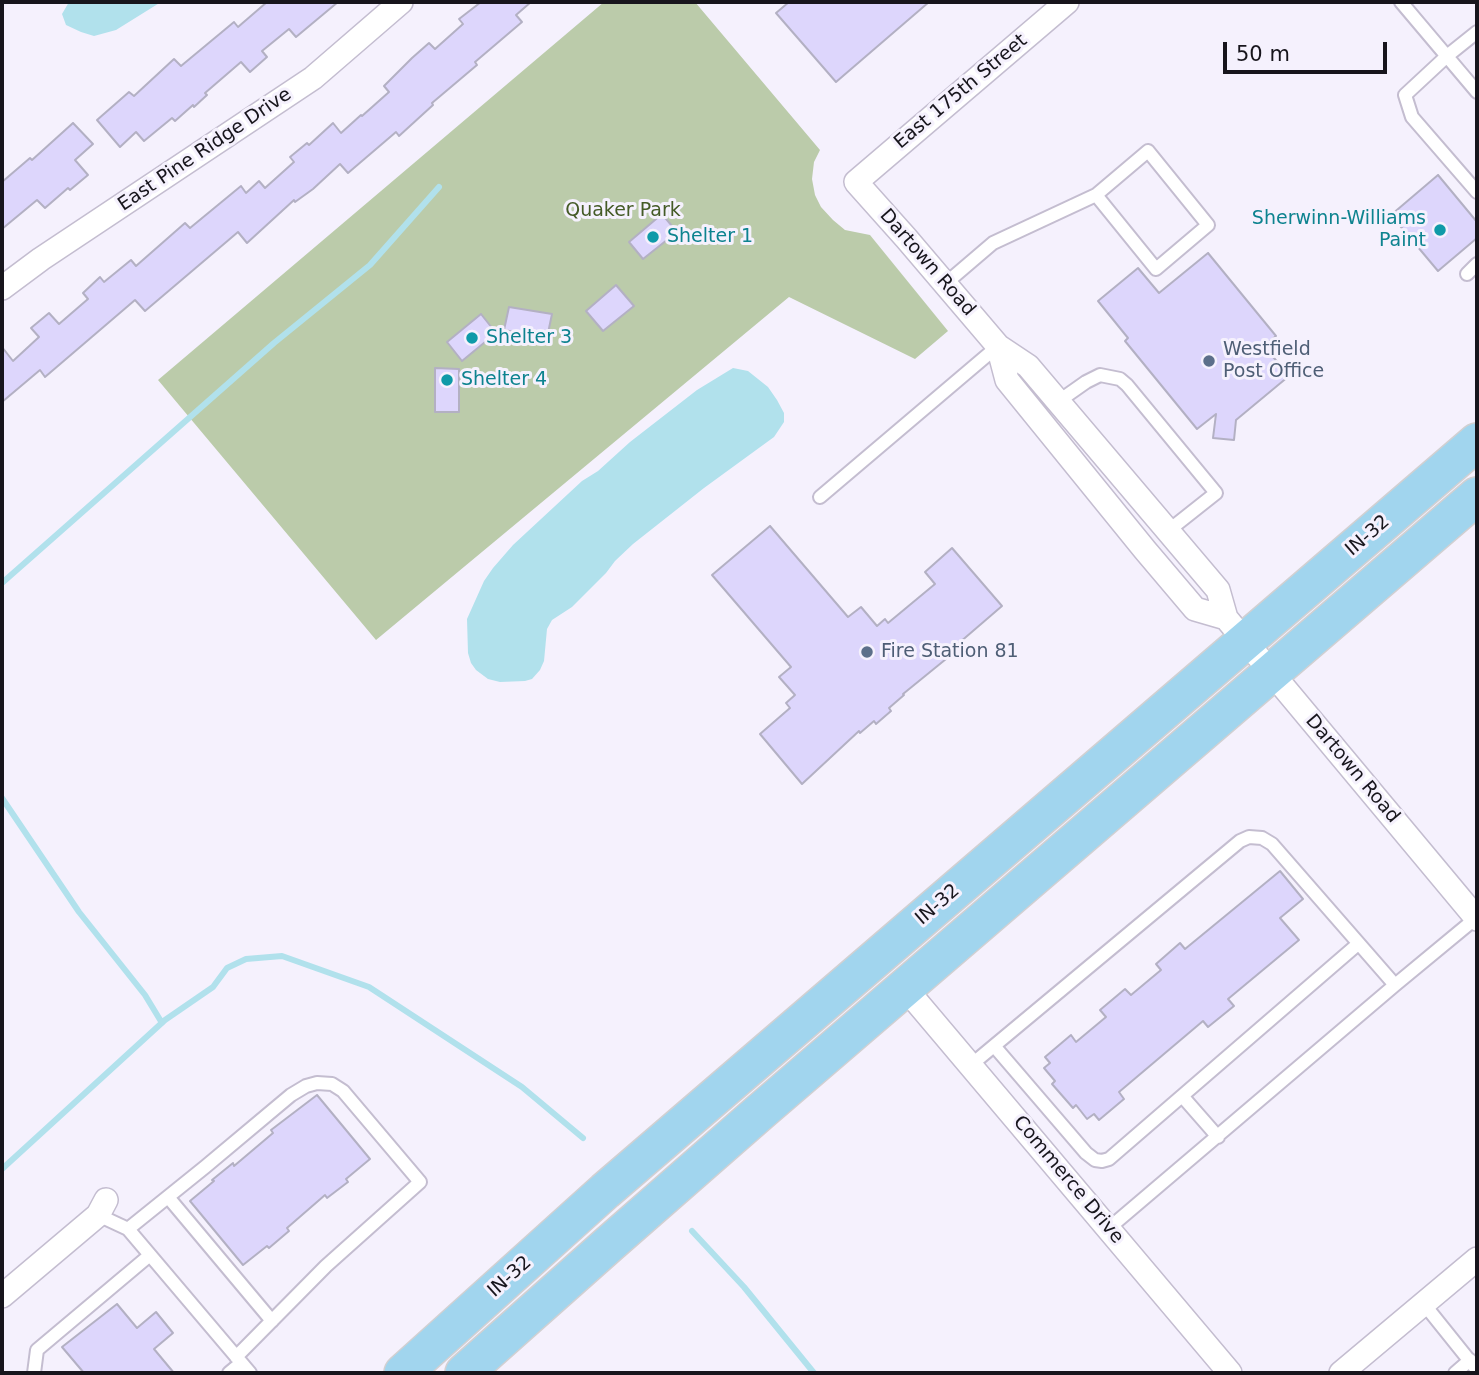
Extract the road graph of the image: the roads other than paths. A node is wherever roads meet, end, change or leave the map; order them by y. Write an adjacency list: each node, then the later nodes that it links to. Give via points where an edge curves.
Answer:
1 (401, 2): 13 (street, East Pine Ridge Drive, via 313,78)
2 (1066, 2): 7 (street, East 175th Street)
3 (1401, 2): 5 (lane)
4 (1477, 32): 5 (lane)
5 (1447, 57): 6 (lane); 8 (lane, via 1405,95 1412,117)
6 (1477, 92)
7 (856, 181): 12 (street, Dartown Road)
8 (1477, 192)
9 (1096, 195): 9 (lane, via 1156,269 1208,225 1148,151); 12 (lane, via 993,243)
10 (1477, 264): 11 (lane)
11 (1466, 274)
12 (945, 284): 14 (street, Dartown Road)
13 (2, 288)
14 (998, 346): 15 (street, Dartown Road, via 1028,366); 18 (lane); 20 (street, Dartown Road, via 1007,380 1145,550 1195,609)
15 (1059, 401): 19 (street, Dartown Road); 19 (lane, via 1100,375 1127,385 1216,493)
16 (1477, 442): 20 (main road, IN-32)
17 (1477, 496): 21 (main road)
18 (820, 497)
19 (1168, 531): 20 (street, Dartown Road, via 1218,590)
20 (1236, 630): 21 (street, Dartown Road); 44 (main road, IN-32)
21 (1272, 673): 22 (street, Dartown Road); 25 (main road)
22 (1477, 918): 24 (lane)
23 (1358, 944): 24 (lane); 26 (lane, via 1272,844 1249,837); 28 (lane)
24 (1395, 985): 29 (lane)
25 (905, 988): 27 (street, Commerce Drive); 45 (main road)
26 (995, 1047): 27 (lane); 28 (lane, via 1095,1160 1117,1154)
27 (971, 1065): 33 (street, Commerce Drive)
28 (1183, 1097): 29 (lane)
29 (1218, 1137): 33 (lane)
30 (168, 1196): 32 (lane); 38 (lane); 38 (lane, via 290,1095 317,1083 343,1091 420,1182)
31 (102, 1208): 32 (lane); 36 (street)
32 (128, 1229): 34 (lane)
33 (1108, 1229): 46 (street, Commerce Drive)
34 (150, 1255): 39 (lane); 41 (lane, via 37,1350)
35 (1477, 1259): 37 (street)
36 (2, 1296)
37 (1424, 1304): 40 (lane); 47 (street)
38 (272, 1321): 39 (lane)
39 (238, 1360): 42 (lane); 43 (lane)
40 (1474, 1365): 48 (lane)
41 (34, 1373)
42 (229, 1373)
43 (250, 1373)
44 (403, 1373)
45 (464, 1373)
46 (1230, 1373)
47 (1341, 1373)
48 (1455, 1373)

